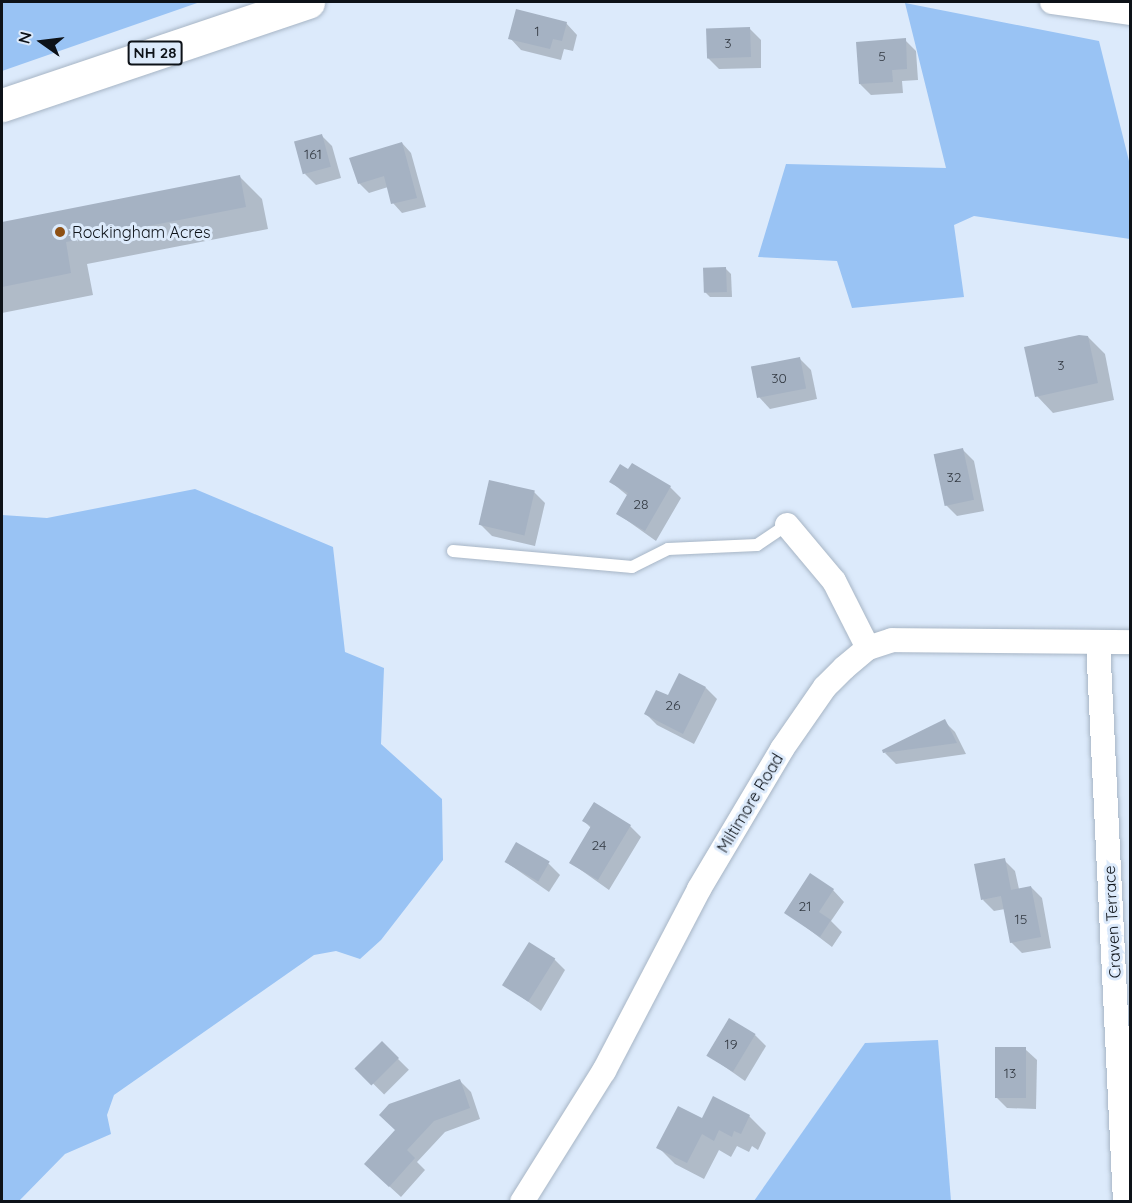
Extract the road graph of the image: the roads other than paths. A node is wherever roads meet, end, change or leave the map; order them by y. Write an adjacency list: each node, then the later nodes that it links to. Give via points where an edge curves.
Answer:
1 (308, 2): 4 (main road, NH 28)
2 (1052, 2): 3 (street)
3 (1131, 13)
4 (2, 105)
5 (787, 525): 6 (lane, via 757,545 668,549 632,567); 9 (street, via 834,580)
6 (453, 551)
7 (1098, 642): 8 (street, Miltimore Road); 9 (street, Miltimore Road, via 935,638 892,640); 11 (street, Craven Terrace)
8 (1131, 642)
9 (868, 648): 10 (street, Miltimore Road, via 825,687 782,749 699,889 604,1071)
10 (522, 1202)
11 (1125, 1202)

